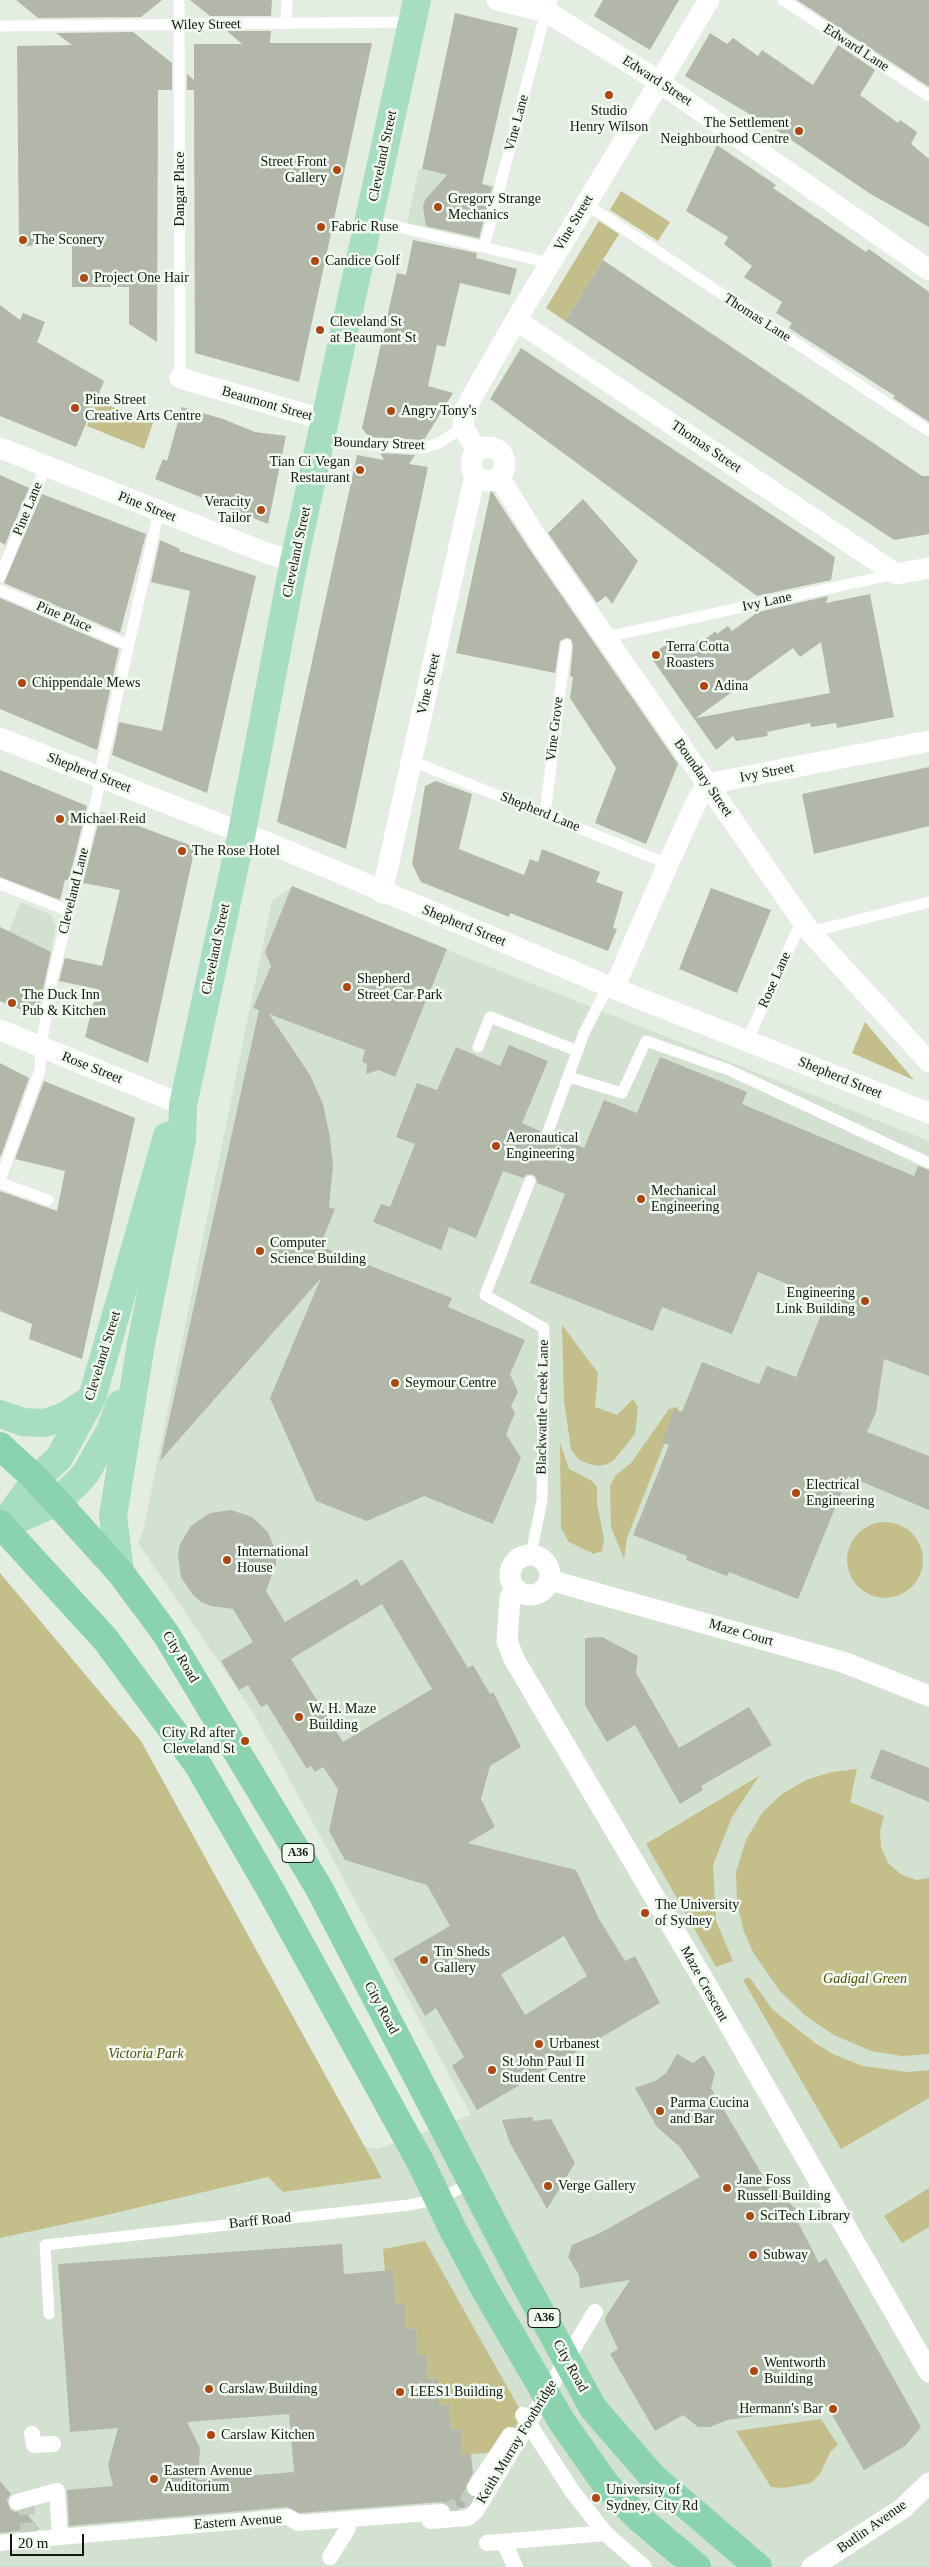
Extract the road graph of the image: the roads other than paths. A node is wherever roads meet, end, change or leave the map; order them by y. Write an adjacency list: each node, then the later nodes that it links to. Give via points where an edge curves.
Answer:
1 (179, 0): 10 (lane, Dangar Place)
2 (287, 0): 8 (lane)
3 (497, 0): 6 (street, Edward Street)
4 (709, 0): 11 (street, Vine Street)
5 (783, 0): 12 (lane, Edward Lane)
6 (549, 6): 11 (street, Edward Street); 15 (lane, Vine Lane)
7 (414, 11): 8 (lane, Wiley Street); 14 (main road, Cleveland Street)
8 (286, 24): 10 (lane, Wiley Street)
9 (0, 26): 10 (lane, Wiley Street)
10 (180, 26): 19 (lane, Dangar Place)
11 (660, 82): 13 (street, Vine Street); 17 (street, Edward Street)
12 (929, 96)
13 (586, 204): 16 (street, Vine Street); 22 (lane, Thomas Lane)
14 (369, 220): 15 (lane); 21 (main road, Cleveland Street)
15 (484, 247): 16 (lane)
16 (550, 263): 18 (street, Vine Street)
17 (929, 270)
18 (516, 320): 20 (street, Vine Street, via 469,402); 31 (street, Thomas Street)
19 (180, 378): 21 (street, Beaumont Street)
20 (463, 427): 21 (lane, Boundary Street, via 439,443 423,448); 24 (street)
21 (323, 431): 29 (main road, Cleveland Street)
22 (929, 431)
23 (0, 448): 25 (street, Pine Street)
24 (477, 451): 26 (street, via 472,463); 27 (street, via 489,447 500,451 505,462)
25 (45, 468): 28 (street, Pine Street); 32 (lane, Pine Lane)
26 (476, 475): 27 (street, via 488,481); 39 (street, Vine Street)
27 (499, 477): 34 (street, Boundary Street, via 540,543)
28 (159, 511): 29 (street, Pine Street); 35 (lane, Cleveland Lane)
29 (294, 561): 43 (main road, Cleveland Street)
30 (929, 568): 31 (street, Ivy Lane)
31 (896, 574): 34 (lane, Ivy Lane)
32 (0, 577)
33 (0, 590): 35 (lane, Pine Place)
34 (606, 637): 41 (street, Boundary Street)
35 (128, 645): 40 (lane, Cleveland Lane)
36 (566, 645): 42 (lane, Vine Grove)
37 (0, 738): 40 (street, Shepherd Street)
38 (929, 741): 41 (street, Ivy Street)
39 (412, 761): 42 (lane, Shepherd Lane); 46 (street, Vine Street)
40 (100, 778): 43 (street, Shepherd Street); 48 (lane, Cleveland Lane)
41 (707, 784): 44 (street); 49 (street, Boundary Street)
42 (545, 814): 44 (lane, Shepherd Lane)
43 (242, 832): 46 (street, Shepherd Street); 58 (main road, Cleveland Street)
44 (668, 864): 50 (street)
45 (0, 884): 48 (lane)
46 (382, 892): 50 (street, Shepherd Street)
47 (929, 902): 49 (lane)
48 (69, 911): 53 (lane, Cleveland Lane, via 52,980)
49 (806, 926): 52 (lane, Rose Lane); 56 (street, Boundary Street)
50 (611, 987): 52 (street, Shepherd Street); 55 (lane, via 584,1033)
51 (0, 1030): 53 (street, Rose Street)
52 (747, 1041): 59 (street, Shepherd Street)
53 (41, 1047): 58 (street, Rose Street); 63 (lane, Cleveland Lane, via 40,1070)
54 (478, 1047): 55 (lane, via 490,1017)
55 (578, 1051): 57 (lane)
56 (929, 1062)
57 (569, 1076): 60 (lane); 61 (lane, via 622,1093 646,1041 729,1070)
58 (183, 1105): 65 (main road, Cleveland Street, via 182,1140); 66 (main road, Cleveland Street, via 164,1140)
59 (929, 1113)
60 (547, 1134)
61 (929, 1163)
62 (530, 1180): 72 (lane, Blackwattle Creek Lane, via 485,1295 544,1328 542,1500)
63 (0, 1181): 64 (lane)
64 (48, 1200)
65 (141, 1344): 70 (main road, Cleveland Street, via 110,1431 86,1473); 73 (main road, Cleveland Street, via 113,1516)
66 (92, 1398): 67 (main road, via 65,1416 45,1423 23,1422); 69 (main road, Cleveland Street, via 59,1458)
67 (0, 1414)
68 (0, 1446): 69 (highway, City Road / A36)
69 (36, 1479): 70 (highway, City Road / A36); 71 (main road, Cleveland Street)
70 (57, 1502): 71 (main road, Cleveland Street); 73 (highway, City Road / A36)
71 (1, 1525): 78 (highway, A36, via 106,1640 198,1764 422,2163)
72 (531, 1554): 74 (street, via 546,1563); 75 (street, via 519,1557 511,1566 510,1578)
73 (120, 1572): 77 (highway, City Road / A36, via 166,1634 319,1888)
74 (549, 1580): 75 (street, via 538,1593 526,1594); 76 (street, Maze Court, via 842,1662)
75 (516, 1589): 81 (street, Maze Crescent, via 510,1598 508,1641 514,1658)
76 (929, 1696)
77 (472, 2183): 78 (lane, Barff Road); 99 (highway, City Road / A36, via 593,2408 652,2476)
78 (438, 2199): 80 (lane, Barff Road, via 409,2206 44,2245); 98 (highway, A36, via 484,2288 584,2455 607,2486 640,2519)
79 (595, 2312): 90 (street, Keith Murray Footbridge, via 476,2511 468,2518)
80 (49, 2314)
81 (929, 2372)
82 (32, 2434): 83 (street, via 34,2445)
83 (53, 2444)
84 (929, 2483): 100 (street, Butlin Avenue, via 902,2509)
85 (476, 2488): 91 (street, via 523,2415 572,2491)
86 (17, 2502): 92 (street, via 57,2491)
87 (442, 2512): 88 (street, Eastern Avenue)
88 (329, 2520): 90 (street); 92 (street, Eastern Avenue, via 298,2523 288,2518)
89 (527, 2524): 93 (street)
90 (348, 2528): 95 (street)
91 (605, 2533): 93 (street); 97 (street)
92 (60, 2537): 94 (street, Eastern Avenue)
93 (536, 2538): 96 (street, via 496,2542)
94 (0, 2543)
95 (330, 2557)
96 (515, 2567)
97 (644, 2567)
98 (697, 2567)
99 (758, 2567)
100 (812, 2567)

